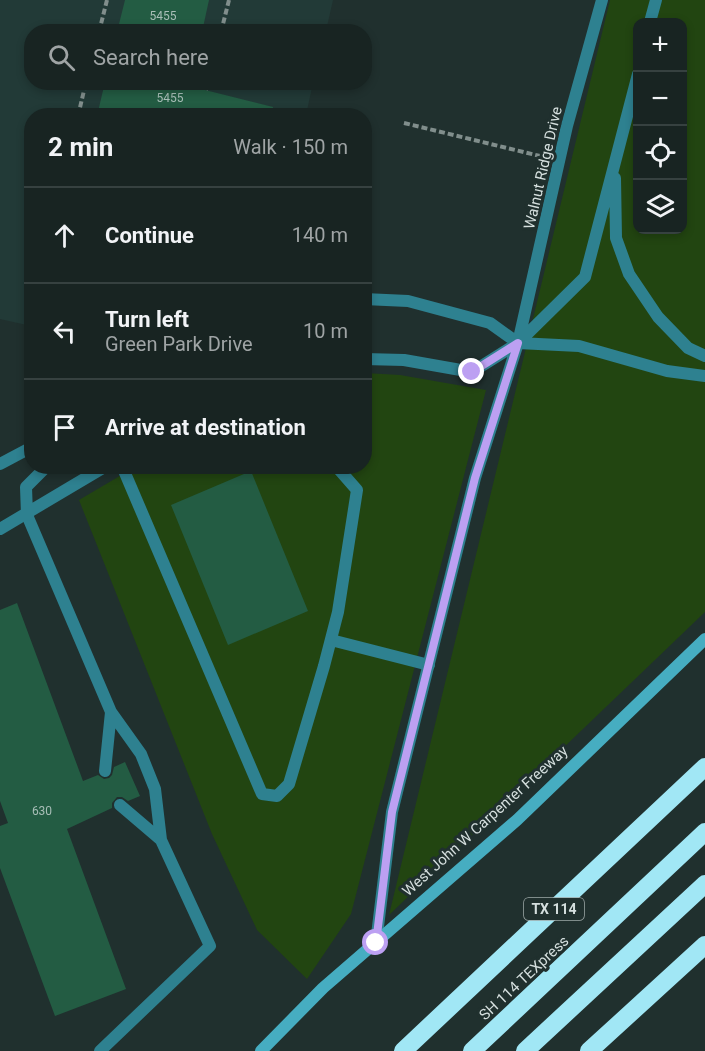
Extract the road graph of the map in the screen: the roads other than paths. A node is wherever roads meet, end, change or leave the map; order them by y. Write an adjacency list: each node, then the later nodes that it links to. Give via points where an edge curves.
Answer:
1 (602, 0): 7 (street, Walnut Ridge Drive, via 567,126)
2 (656, 0): 3 (street)
3 (651, 18)
4 (633, 94): 5 (street, Walnut Ridge Drive)
5 (615, 164): 7 (street, Walnut Ridge Drive, via 585,277); 8 (street, via 616,238 628,274 658,316 688,348)
6 (372, 299): 7 (street, via 408,301 490,323)
7 (518, 343): 9 (street, via 472,372); 10 (street, via 579,346 667,371); 21 (street, Walnut Ridge Drive, via 475,478)
8 (705, 356)
9 (372, 358)
10 (705, 376)
11 (24, 451): 12 (street)
12 (0, 464)
13 (39, 474): 17 (street, via 26,487)
14 (93, 474): 17 (street)
15 (125, 474): 20 (street, via 262,794 277,796 289,784)
16 (343, 474): 20 (street, via 357,490)
17 (27, 515): 18 (street); 22 (street)
18 (0, 530)
19 (705, 639): 29 (main road, West John W Carpenter Freeway, via 517,820)
20 (331, 640): 21 (street)
21 (429, 665): 29 (street, Walnut Ridge Drive, via 392,812)
22 (111, 712): 24 (street); 27 (street, via 141,754 155,789)
23 (705, 766): 33 (highway, TX 114)
24 (105, 771)
25 (120, 805): 27 (street)
26 (705, 832): 34 (highway, SH 114 TEXpress)
27 (161, 840): 31 (street, via 210,946)
28 (705, 884): 35 (highway)
29 (376, 943): 32 (main road, West John W Carpenter Freeway, via 323,988)
30 (705, 945): 36 (highway)
31 (100, 1051)
32 (261, 1051)
33 (403, 1051)
34 (472, 1051)
35 (525, 1051)
36 (589, 1051)

